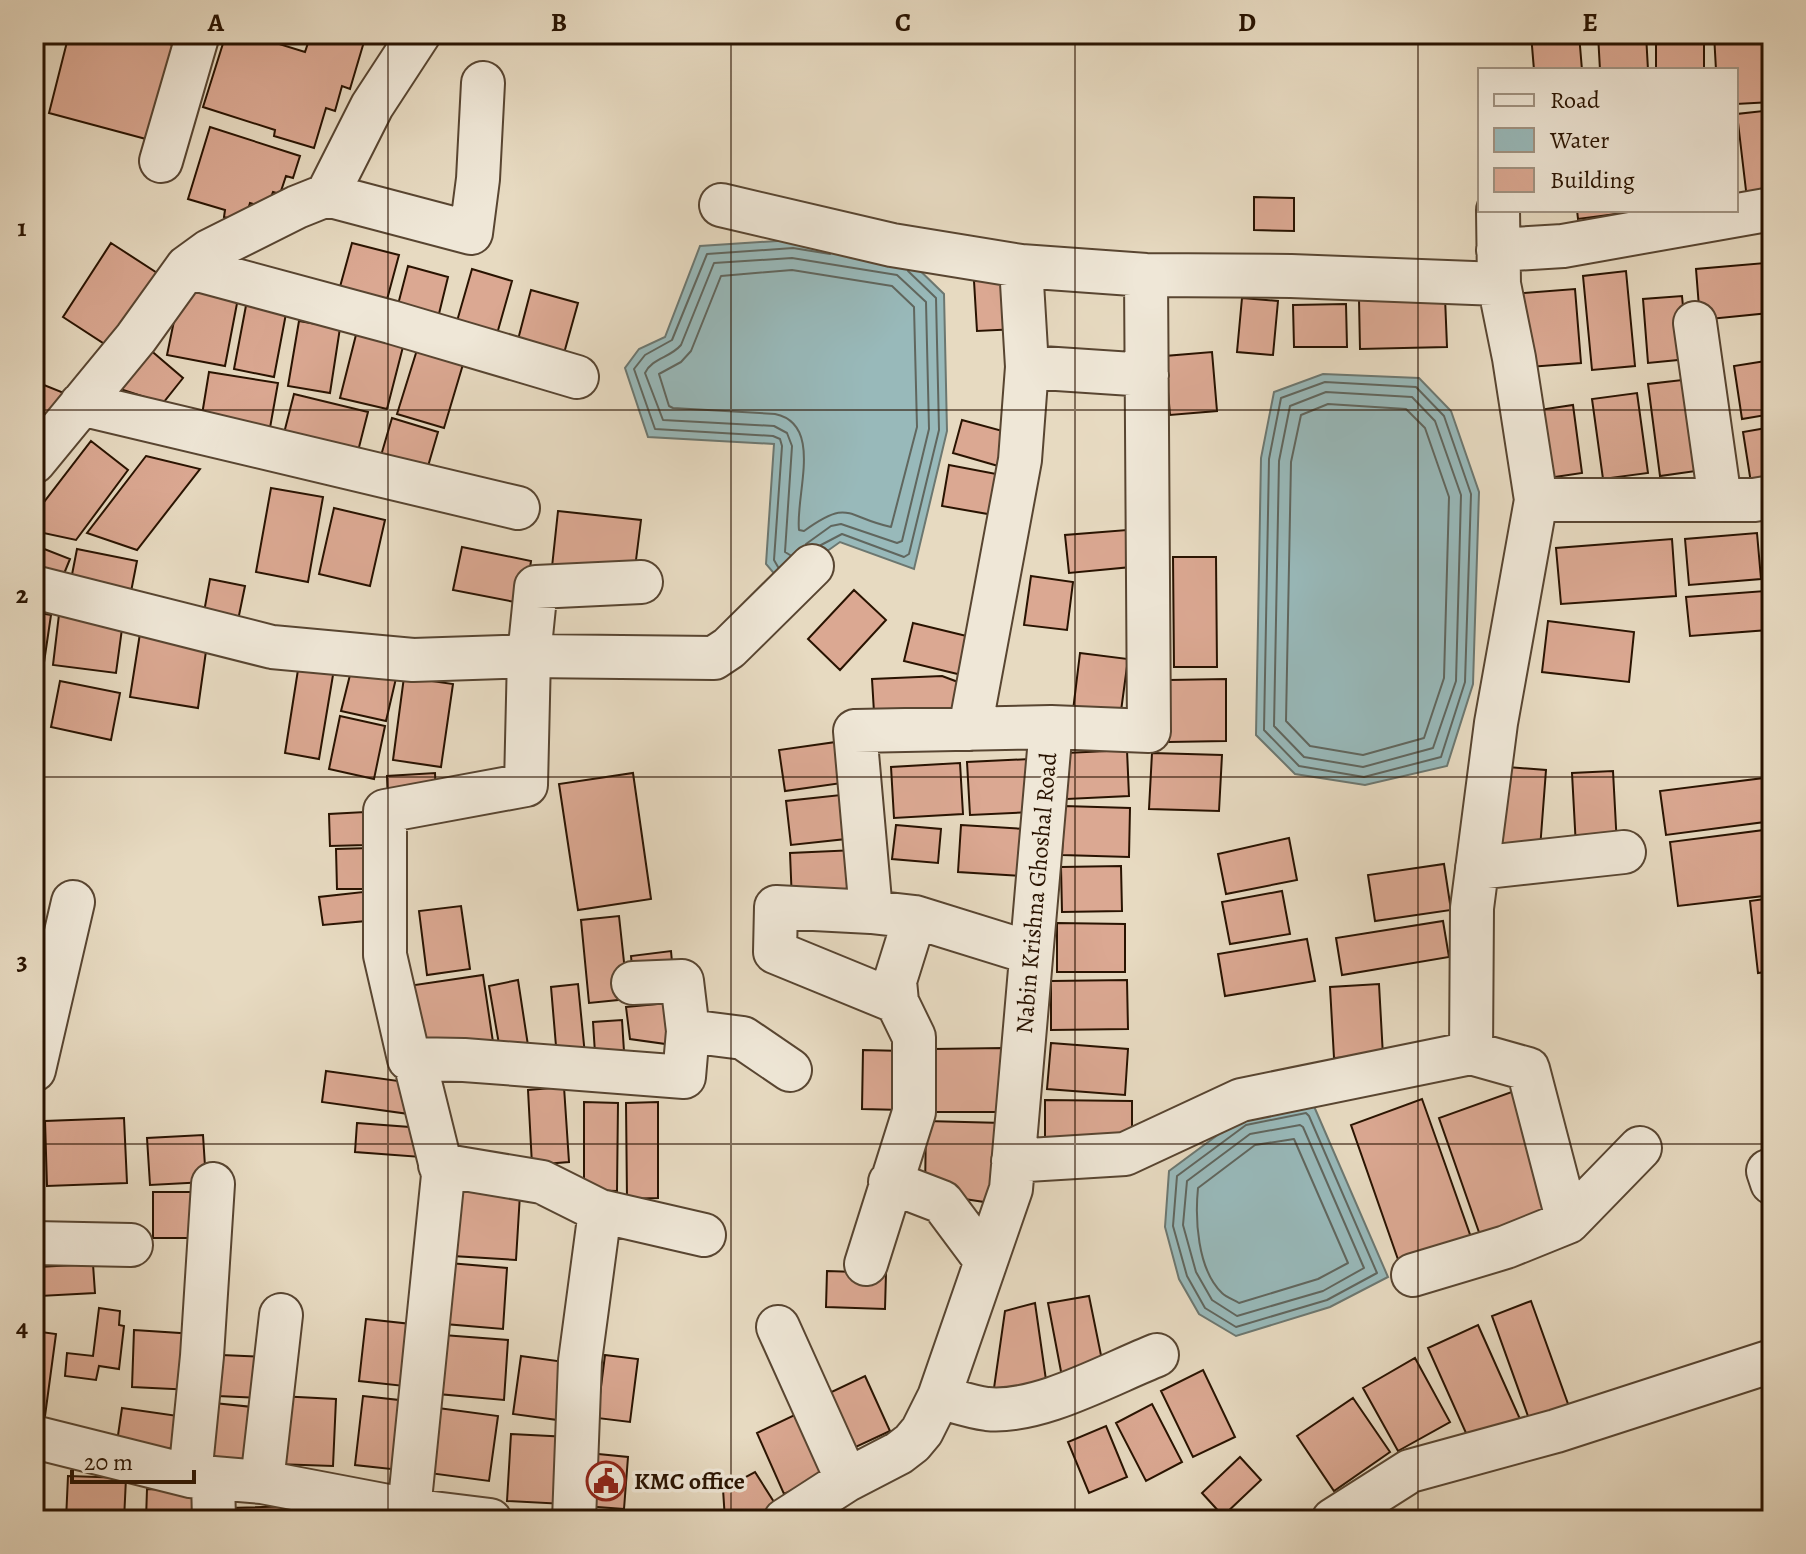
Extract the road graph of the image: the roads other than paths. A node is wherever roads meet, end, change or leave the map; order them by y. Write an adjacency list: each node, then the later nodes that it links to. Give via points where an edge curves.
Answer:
1 (198, 34): 4 (street)
2 (419, 34): 5 (street, via 372,106)
3 (483, 83): 5 (street, via 471,233)
4 (161, 161)
5 (327, 195): 10 (street, via 209,251)
6 (721, 205): 9 (street, via 892,245)
7 (1772, 209): 8 (street, via 1563,246)
8 (1499, 248): 11 (street, via 1291,276); 19 (street)
9 (1021, 266): 11 (street); 13 (street)
10 (187, 267): 15 (street); 16 (street)
11 (1146, 275): 14 (street, Nabin Krishna Ghoshal Road)
12 (1695, 323): 20 (street)
13 (1027, 367): 14 (street); 27 (street, via 1020,460)
14 (1147, 375): 26 (street, Nabin Krishna Ghoshal Road, via 1149,731)
15 (577, 377)
16 (81, 404): 17 (street); 21 (street)
17 (34, 462)
18 (1772, 499): 20 (street)
19 (1536, 500): 20 (street); 29 (street, via 1496,723)
20 (1720, 500)
21 (518, 508)
22 (812, 566): 25 (street, via 714,658)
23 (641, 582): 25 (street, via 536,587)
24 (34, 587): 25 (street, via 272,647 413,660)
25 (529, 656): 38 (street, via 526,785 385,811 385,955)
26 (1051, 727): 27 (street); 33 (street, Nabin Krishna Ghoshal Road)
27 (970, 729): 31 (street, via 855,731)
28 (1624, 852): 29 (street)
29 (1477, 868): 37 (street)
30 (73, 902): 39 (street)
31 (871, 912): 32 (street); 35 (street, via 776,907 775,952)
32 (915, 917): 33 (street); 35 (street, via 895,981)
33 (1031, 953): 42 (street, Nabin Krishna Ghoshal Road)
34 (633, 983): 36 (street, via 682,981)
35 (897, 1002): 44 (street, via 914,1037 914,1112)
36 (688, 1031): 38 (street, via 684,1077); 40 (street, via 743,1038)
37 (1471, 1053): 42 (street, via 1241,1100 1125,1154); 47 (street, via 1528,1069)
38 (409, 1059): 43 (street, via 415,1062)
39 (34, 1070)
40 (790, 1070)
41 (1640, 1148): 47 (street)
42 (1013, 1161): 51 (street, Nabin Krishna Ghoshal Road, via 1011,1189)
43 (440, 1165): 46 (street, via 542,1182); 63 (street)
44 (890, 1182): 51 (street, via 942,1202); 52 (street)
45 (213, 1184): 62 (street, via 202,1356)
46 (600, 1211): 48 (street); 65 (street, via 580,1361)
47 (1568, 1222): 53 (street)
48 (704, 1235)
49 (34, 1243): 50 (street)
50 (131, 1245)
51 (986, 1261): 58 (street, Nabin Krishna Ghoshal Road)
52 (866, 1264)
53 (1413, 1275)
54 (281, 1315): 61 (street)
55 (778, 1327): 60 (street)
56 (1157, 1355): 58 (street, via 1033,1403 987,1409)
57 (1772, 1361): 67 (street, via 1556,1431 1410,1471)
58 (939, 1397): 60 (street, Nabin Krishna Ghoshal Road, via 912,1443)
59 (34, 1437): 62 (street)
60 (847, 1480): 66 (street, Nabin Krishna Ghoshal Road)
61 (262, 1482): 62 (street); 63 (street)
62 (206, 1492)
63 (411, 1515): 64 (street)
64 (490, 1520)
65 (574, 1520)
66 (785, 1520)
67 (1333, 1520)

